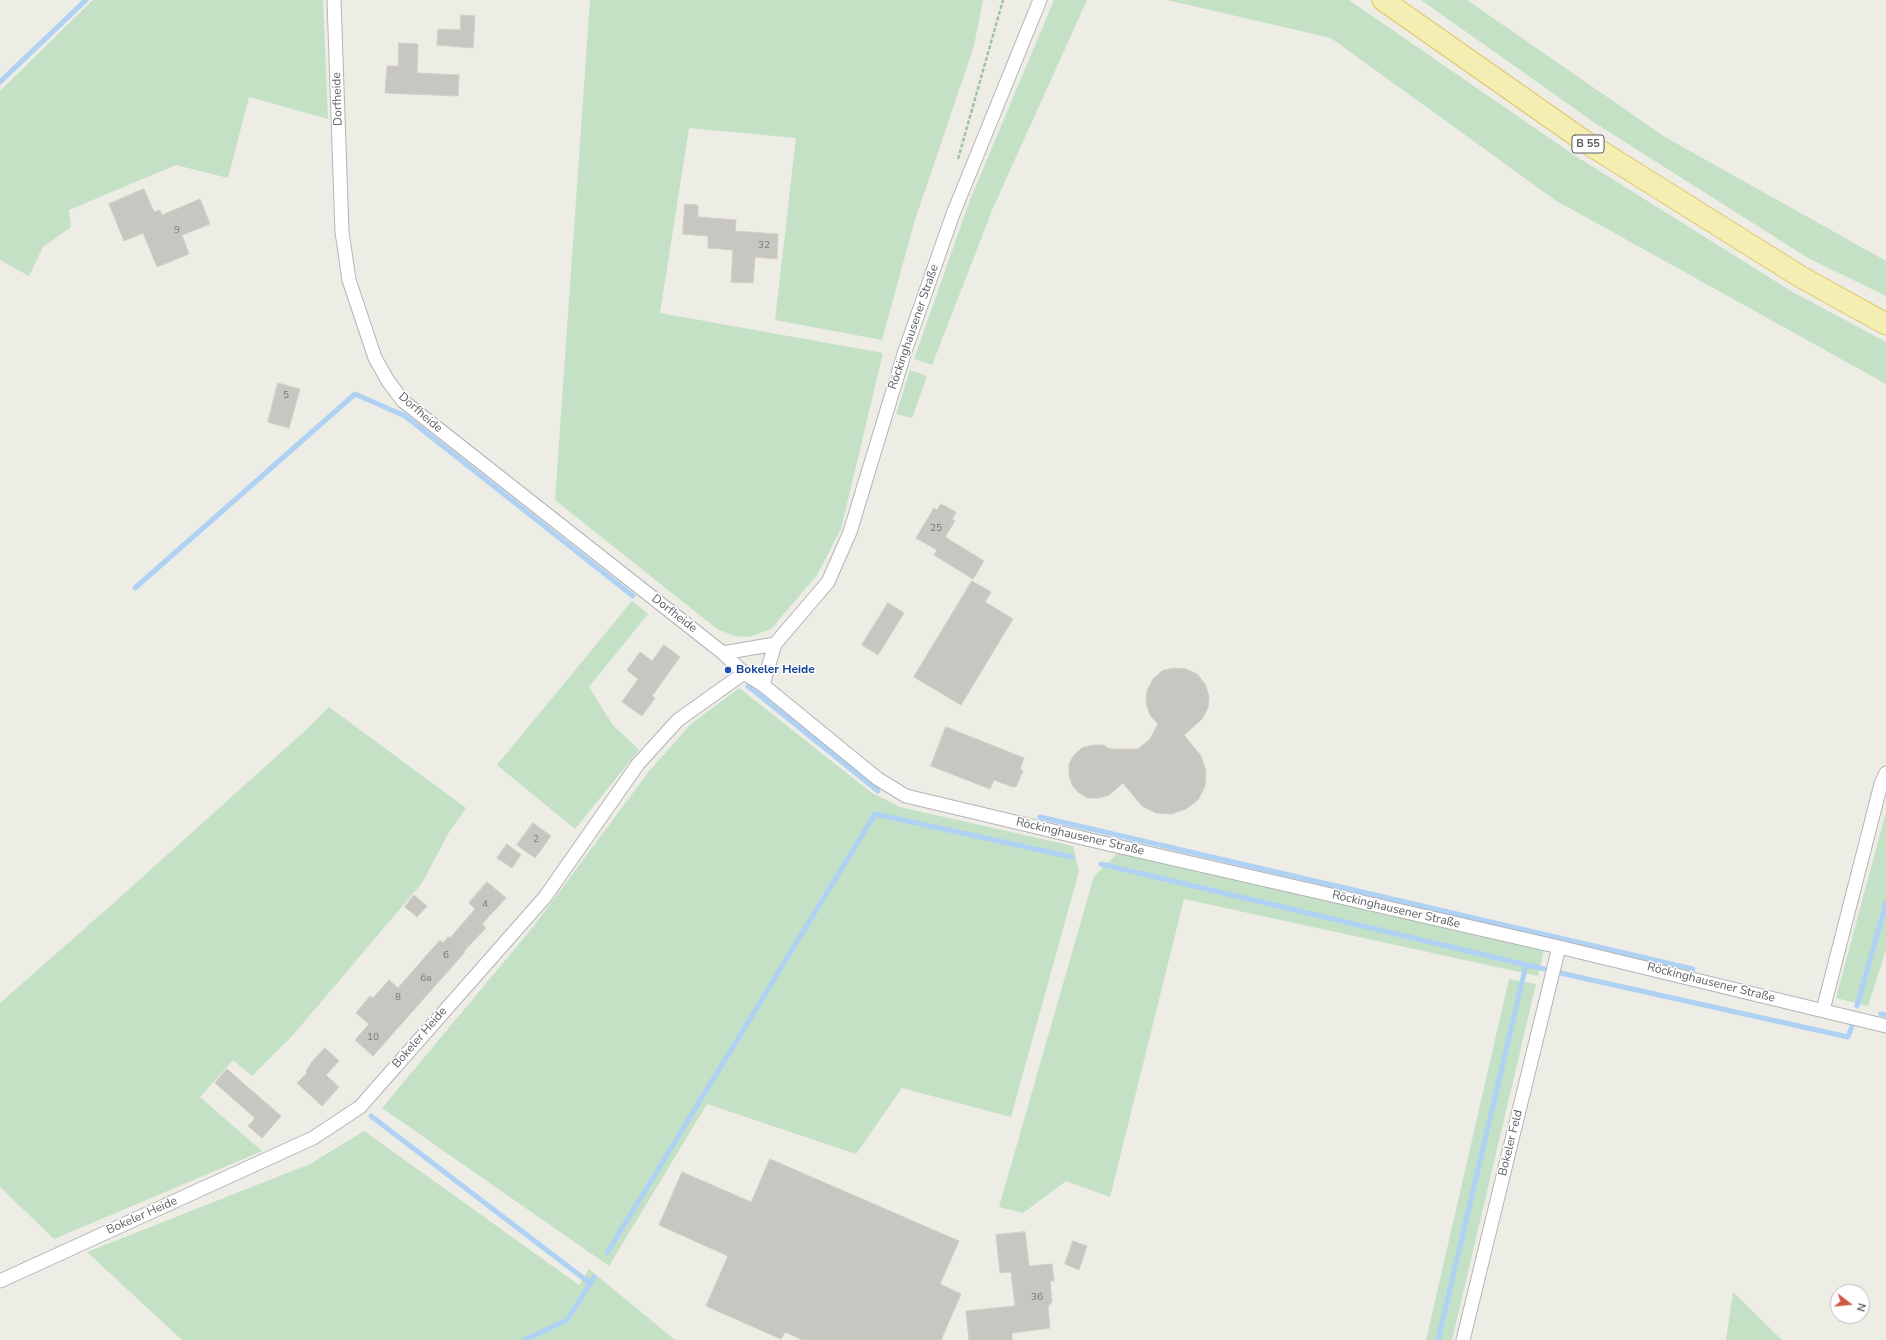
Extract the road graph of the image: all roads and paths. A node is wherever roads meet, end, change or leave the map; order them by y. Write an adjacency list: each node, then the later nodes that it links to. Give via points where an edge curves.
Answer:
1 (334, 0): 8 (street, Dorfheide, via 342,232 349,280 375,358 388,381 403,401)
2 (1003, 0): 5 (path)
3 (1040, 0): 7 (street, Röckinghausener Straße, via 953,214 905,351 850,532 828,582)
4 (1383, 0): 6 (main road, B 55, via 1584,141 1801,277)
5 (956, 166)
6 (1886, 324)
7 (775, 644): 8 (street); 10 (street, Röckinghausener Straße)
8 (723, 653): 9 (street, Röckinghausener Straße)
9 (744, 673): 10 (street, Röckinghausener Straße); 15 (street, Bokeler Heide, via 678,720 638,764 545,897 360,1107 313,1138)
10 (763, 685): 12 (street, Röckinghausener Straße, via 878,778 906,796)
11 (1886, 773): 13 (street, via 1881,784)
12 (1559, 947): 13 (street, Röckinghausener Straße); 16 (street, Bokeler Feld)
13 (1823, 1010): 14 (street, Röckinghausener Straße)
14 (1886, 1026)
15 (0, 1281)
16 (1463, 1340)

